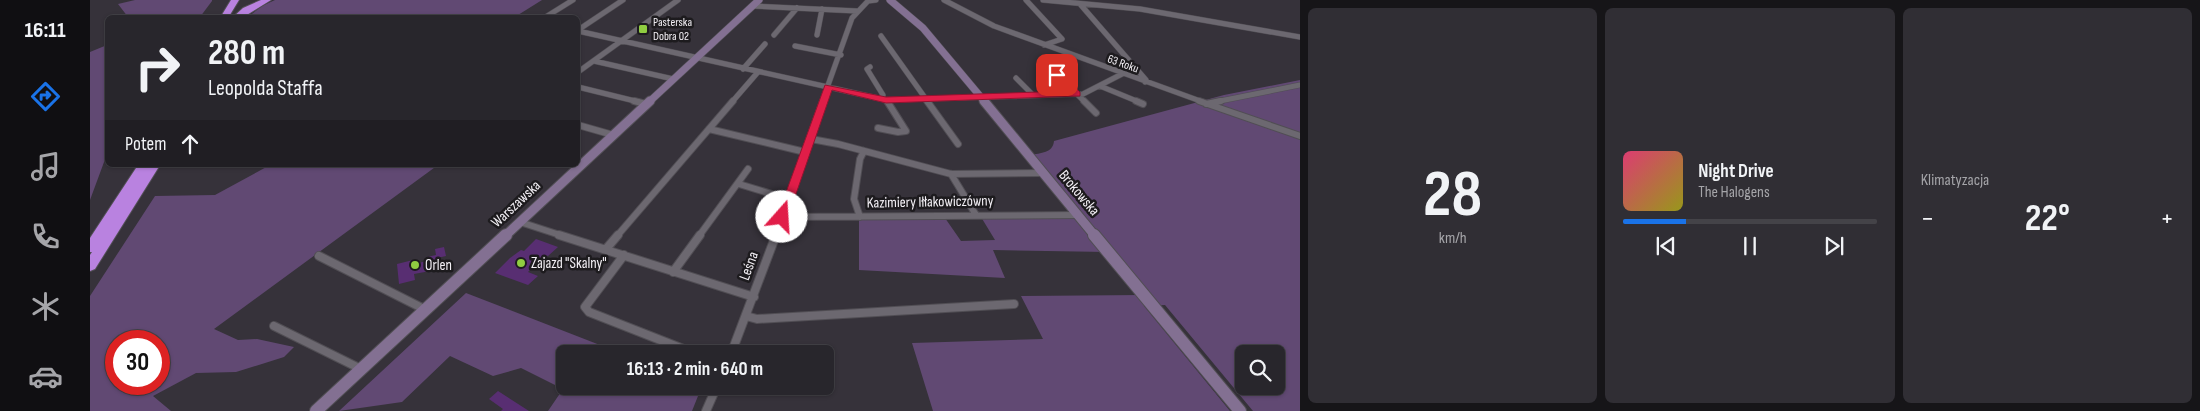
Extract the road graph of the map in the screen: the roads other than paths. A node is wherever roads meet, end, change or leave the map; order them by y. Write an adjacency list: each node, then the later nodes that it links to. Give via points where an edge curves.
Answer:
1 (235, 0): 18 (highway)
2 (242, 0): 19 (highway)
3 (267, 0): 20 (highway)
4 (573, 0): 21 (street)
5 (623, 0): 22 (street)
6 (678, 0): 28 (street)
7 (759, 0): 14 (street, Warszawska)
8 (876, 0): 17 (street)
9 (890, 0): 50 (street, Brokowska, via 923,28)
10 (944, 0): 30 (street, 63 Roku, via 994,26)
11 (1026, 0): 30 (street, via 1062,39)
12 (1043, 0): 13 (street)
13 (1080, 4): 27 (street, via 1140,10); 43 (street)
14 (753, 6): 15 (street); 33 (street, Warszawska)
15 (797, 8): 16 (street); 24 (street)
16 (822, 9): 17 (street); 25 (street)
17 (857, 11): 32 (street, Leśna)
18 (226, 15)
19 (233, 15)
20 (240, 15)
21 (549, 15)
22 (580, 30)
23 (580, 31): 28 (street)
24 (774, 35)
25 (816, 35)
26 (881, 36): 52 (street)
27 (1300, 37)
28 (621, 41): 33 (street); 34 (street)
29 (764, 44): 36 (street)
30 (1044, 45): 39 (street, 63 Roku)
31 (795, 46): 32 (street)
32 (840, 55): 46 (street, Leśna)
33 (695, 59): 36 (street); 42 (street, Warszawska)
34 (594, 60): 37 (street); 42 (street)
35 (870, 67): 51 (street, via 867,69)
36 (742, 69): 38 (street)
37 (580, 70)
38 (758, 72): 46 (street); 59 (street)
39 (1122, 74): 43 (street, 63 Roku); 45 (street)
40 (1057, 75): 48 (street)
41 (1016, 78): 49 (street)
42 (673, 79): 53 (street, Warszawska)
43 (1145, 82): 55 (street, 63 Roku)
44 (1300, 85): 55 (street)
45 (1100, 86): 48 (street); 54 (street)
46 (828, 87): 51 (street); 62 (street, Leśna)
47 (580, 88): 53 (street)
48 (1076, 94): 49 (street); 56 (street)
49 (1033, 95): 50 (street)
50 (980, 97): 52 (street); 71 (street, Brokowska)
51 (884, 99): 52 (street); 58 (street, via 906,131)
52 (928, 99): 63 (street)
53 (646, 104): 60 (street, Warszawska)
54 (1143, 104)
55 (1206, 104): 61 (street, 63 Roku)
56 (1096, 113)
57 (580, 126): 60 (street)
58 (878, 128)
59 (709, 129): 65 (street); 81 (street)
60 (613, 135): 66 (street, Warszawska)
61 (1300, 136)
62 (811, 139): 64 (street); 65 (street, Leśna)
63 (958, 144)
64 (864, 151): 72 (street); 78 (street, via 854,199)
65 (805, 152): 74 (street, Leśna)
66 (580, 166)
67 (143, 167): 80 (highway)
68 (153, 167): 84 (highway)
69 (579, 167): 79 (street, Warszawska)
70 (748, 169): 73 (street)
71 (1042, 173): 72 (street); 76 (street, Brokowska)
72 (952, 174): 75 (street)
73 (739, 184): 74 (street); 85 (street)
74 (788, 199): 77 (street, Leśna)
75 (976, 215): 76 (street, Kazimiery Iłłakowiczówny); 78 (street, Kazimiery Iłłakowiczówny)
76 (1078, 215): 97 (street, Brokowska)
77 (782, 217): 78 (street, Kazimiery Iłłakowiczówny); 86 (street, Leśna)
78 (860, 217)
79 (520, 222): 81 (street); 88 (street, Warszawska)
80 (90, 248)
81 (606, 249): 82 (street)
82 (624, 255): 85 (street); 91 (street, via 585,307 589,312)
83 (319, 256): 88 (street)
84 (90, 266)
85 (673, 272): 86 (street)
86 (754, 297): 89 (street, Leśna)
87 (1014, 304): 89 (street, via 757,319)
88 (426, 310): 93 (street, Warszawska)
89 (746, 316): 92 (street, Leśna)
90 (274, 326): 93 (street)
91 (673, 345)
92 (734, 345)
93 (361, 369): 95 (street, Warszawska)
94 (713, 395): 96 (street)
95 (316, 411)
96 (706, 411)
97 (1240, 411)

